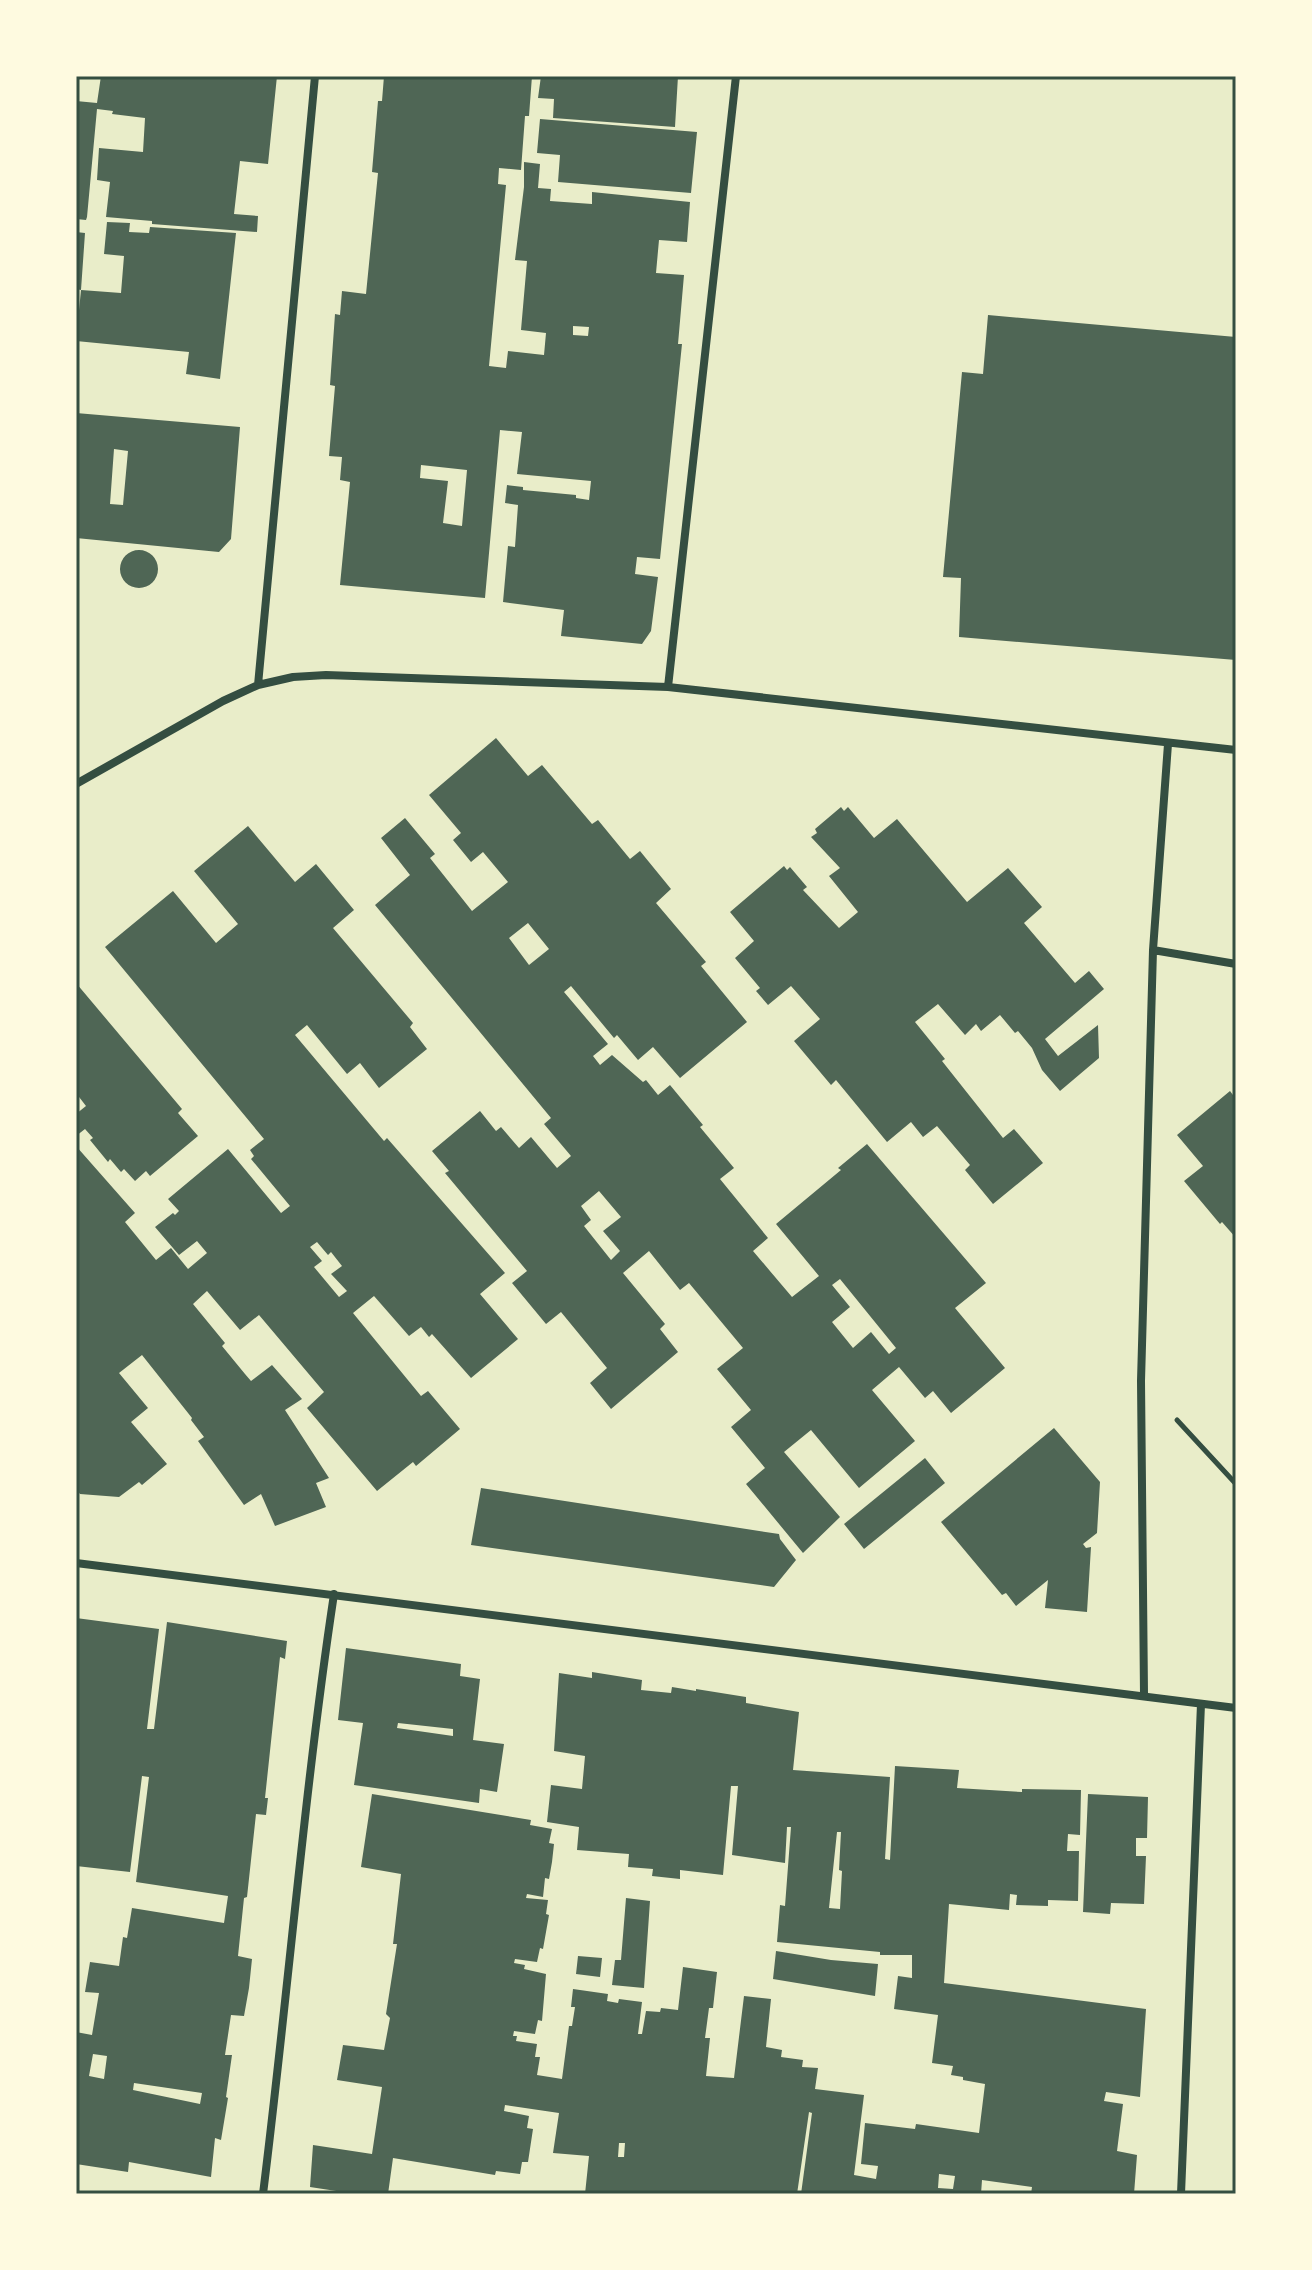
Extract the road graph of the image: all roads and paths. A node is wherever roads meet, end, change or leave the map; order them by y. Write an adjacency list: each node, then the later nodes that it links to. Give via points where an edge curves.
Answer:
1 (315, 76): 3 (street)
2 (736, 76): 4 (street)
3 (258, 685): 4 (street, via 326,675); 7 (street)
4 (668, 687): 5 (street)
5 (1168, 744): 6 (street); 8 (street)
6 (1236, 750)
7 (76, 784)
8 (1153, 950): 9 (street); 10 (street)
9 (1236, 964)
10 (1141, 1381): 11 (path); 14 (street)
11 (1236, 1484)
12 (76, 1563): 13 (street)
13 (334, 1594): 14 (street); 17 (street)
14 (1144, 1694): 15 (street)
15 (1201, 1704): 16 (street); 18 (street)
16 (1236, 1708)
17 (263, 2194)
18 (1181, 2194)

